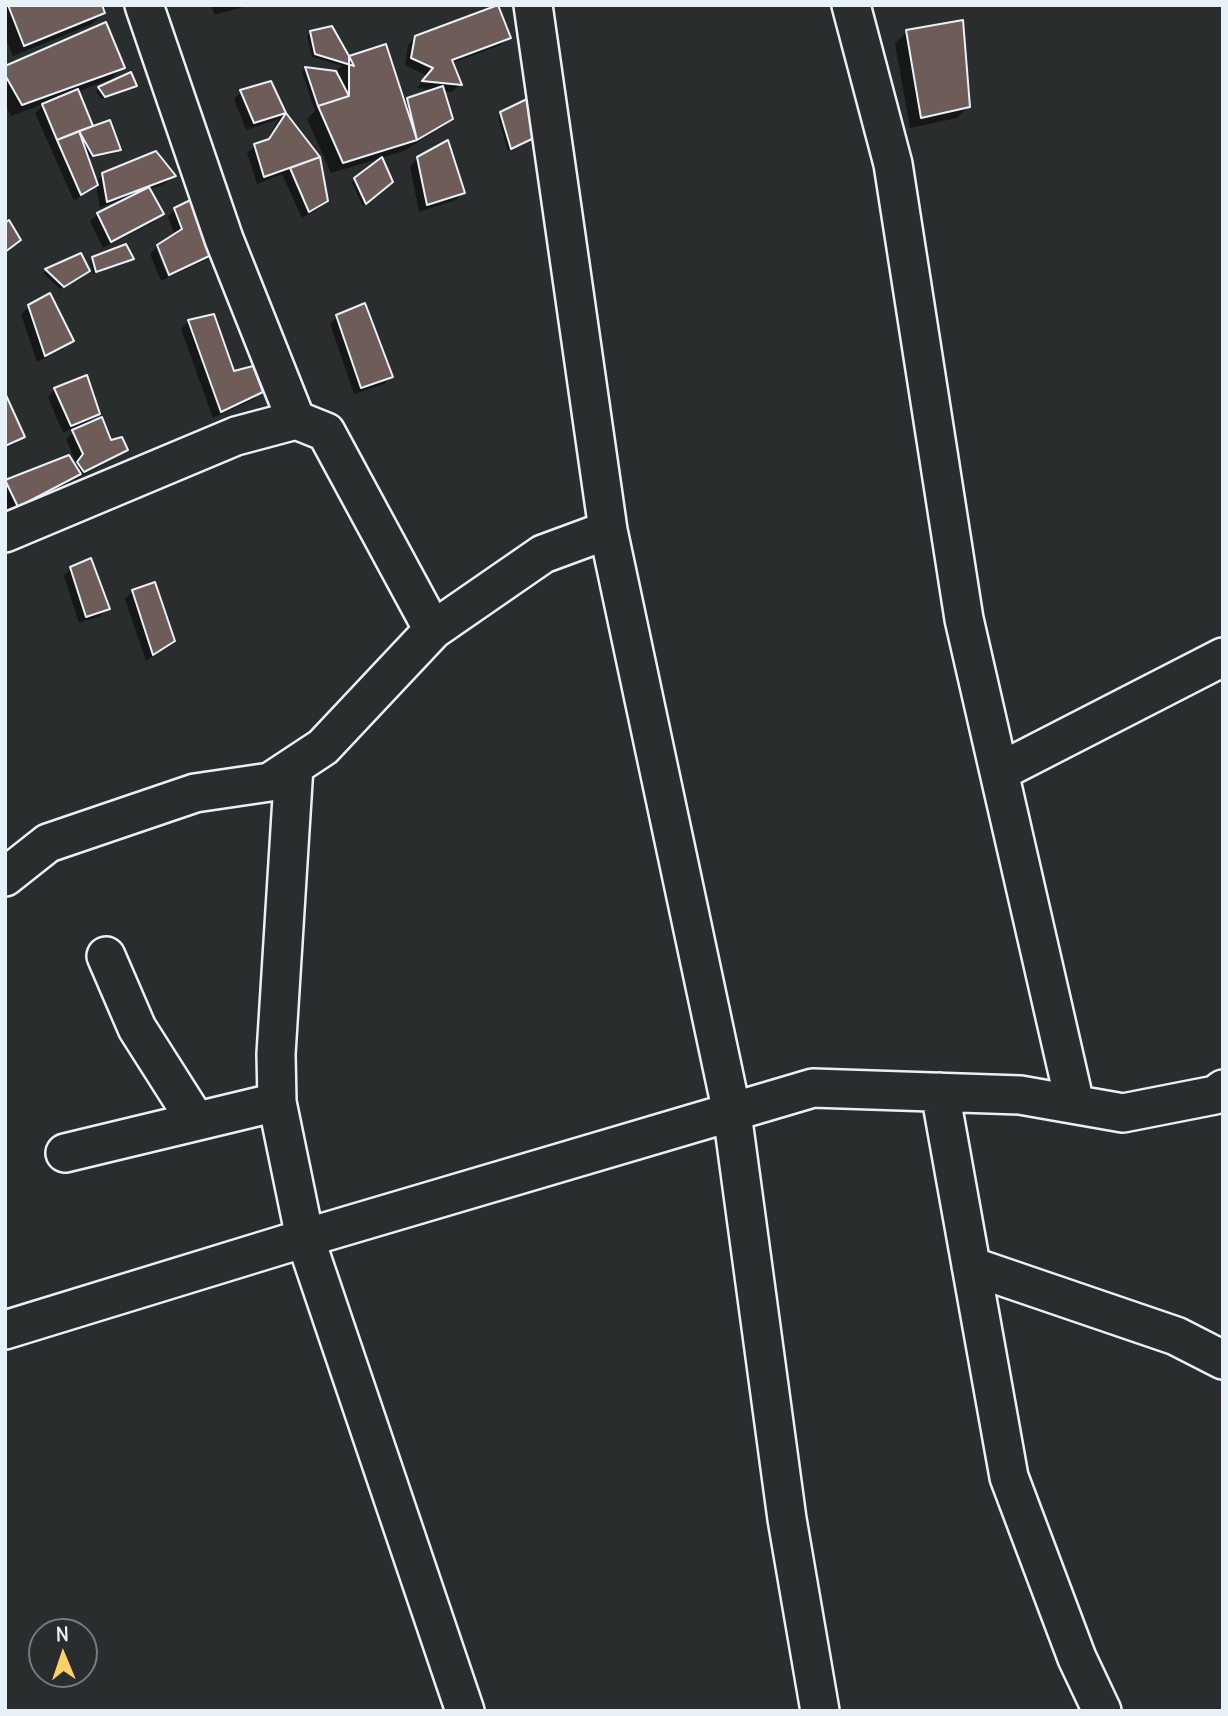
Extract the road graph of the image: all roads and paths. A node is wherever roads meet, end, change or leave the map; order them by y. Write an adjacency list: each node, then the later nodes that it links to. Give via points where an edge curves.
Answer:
1 (144, 5): 4 (street, via 224,239)
2 (851, 5): 10 (street, via 893,164 964,619)
3 (535, 6): 5 (street)
4 (296, 420): 6 (street, via 236,436); 7 (street, via 326,432)
5 (608, 530): 7 (street, via 543,554); 17 (street)
6 (5, 533)
7 (433, 631): 9 (street, via 323,747)
8 (1223, 657): 10 (street)
9 (294, 766): 11 (street, via 270,782 195,793 48,843); 15 (street)
10 (999, 772): 16 (street)
11 (5, 877)
12 (106, 956): 18 (street, via 137,1028)
13 (1223, 1089): 16 (street, via 1215,1095 1123,1113)
14 (940, 1092): 16 (street, via 1020,1095); 17 (street, via 813,1088); 21 (street)
15 (277, 1102): 18 (street); 20 (street)
16 (1075, 1104)
17 (732, 1113): 20 (street); 25 (street, via 787,1519)
18 (196, 1121): 19 (street)
19 (65, 1153)
20 (305, 1238): 22 (street); 24 (street)
21 (971, 1266): 23 (street, via 1176,1336); 26 (street, via 1009,1477 1077,1658)
22 (5, 1331)
23 (1223, 1360)
24 (465, 1711)
25 (820, 1711)
26 (1102, 1711)

